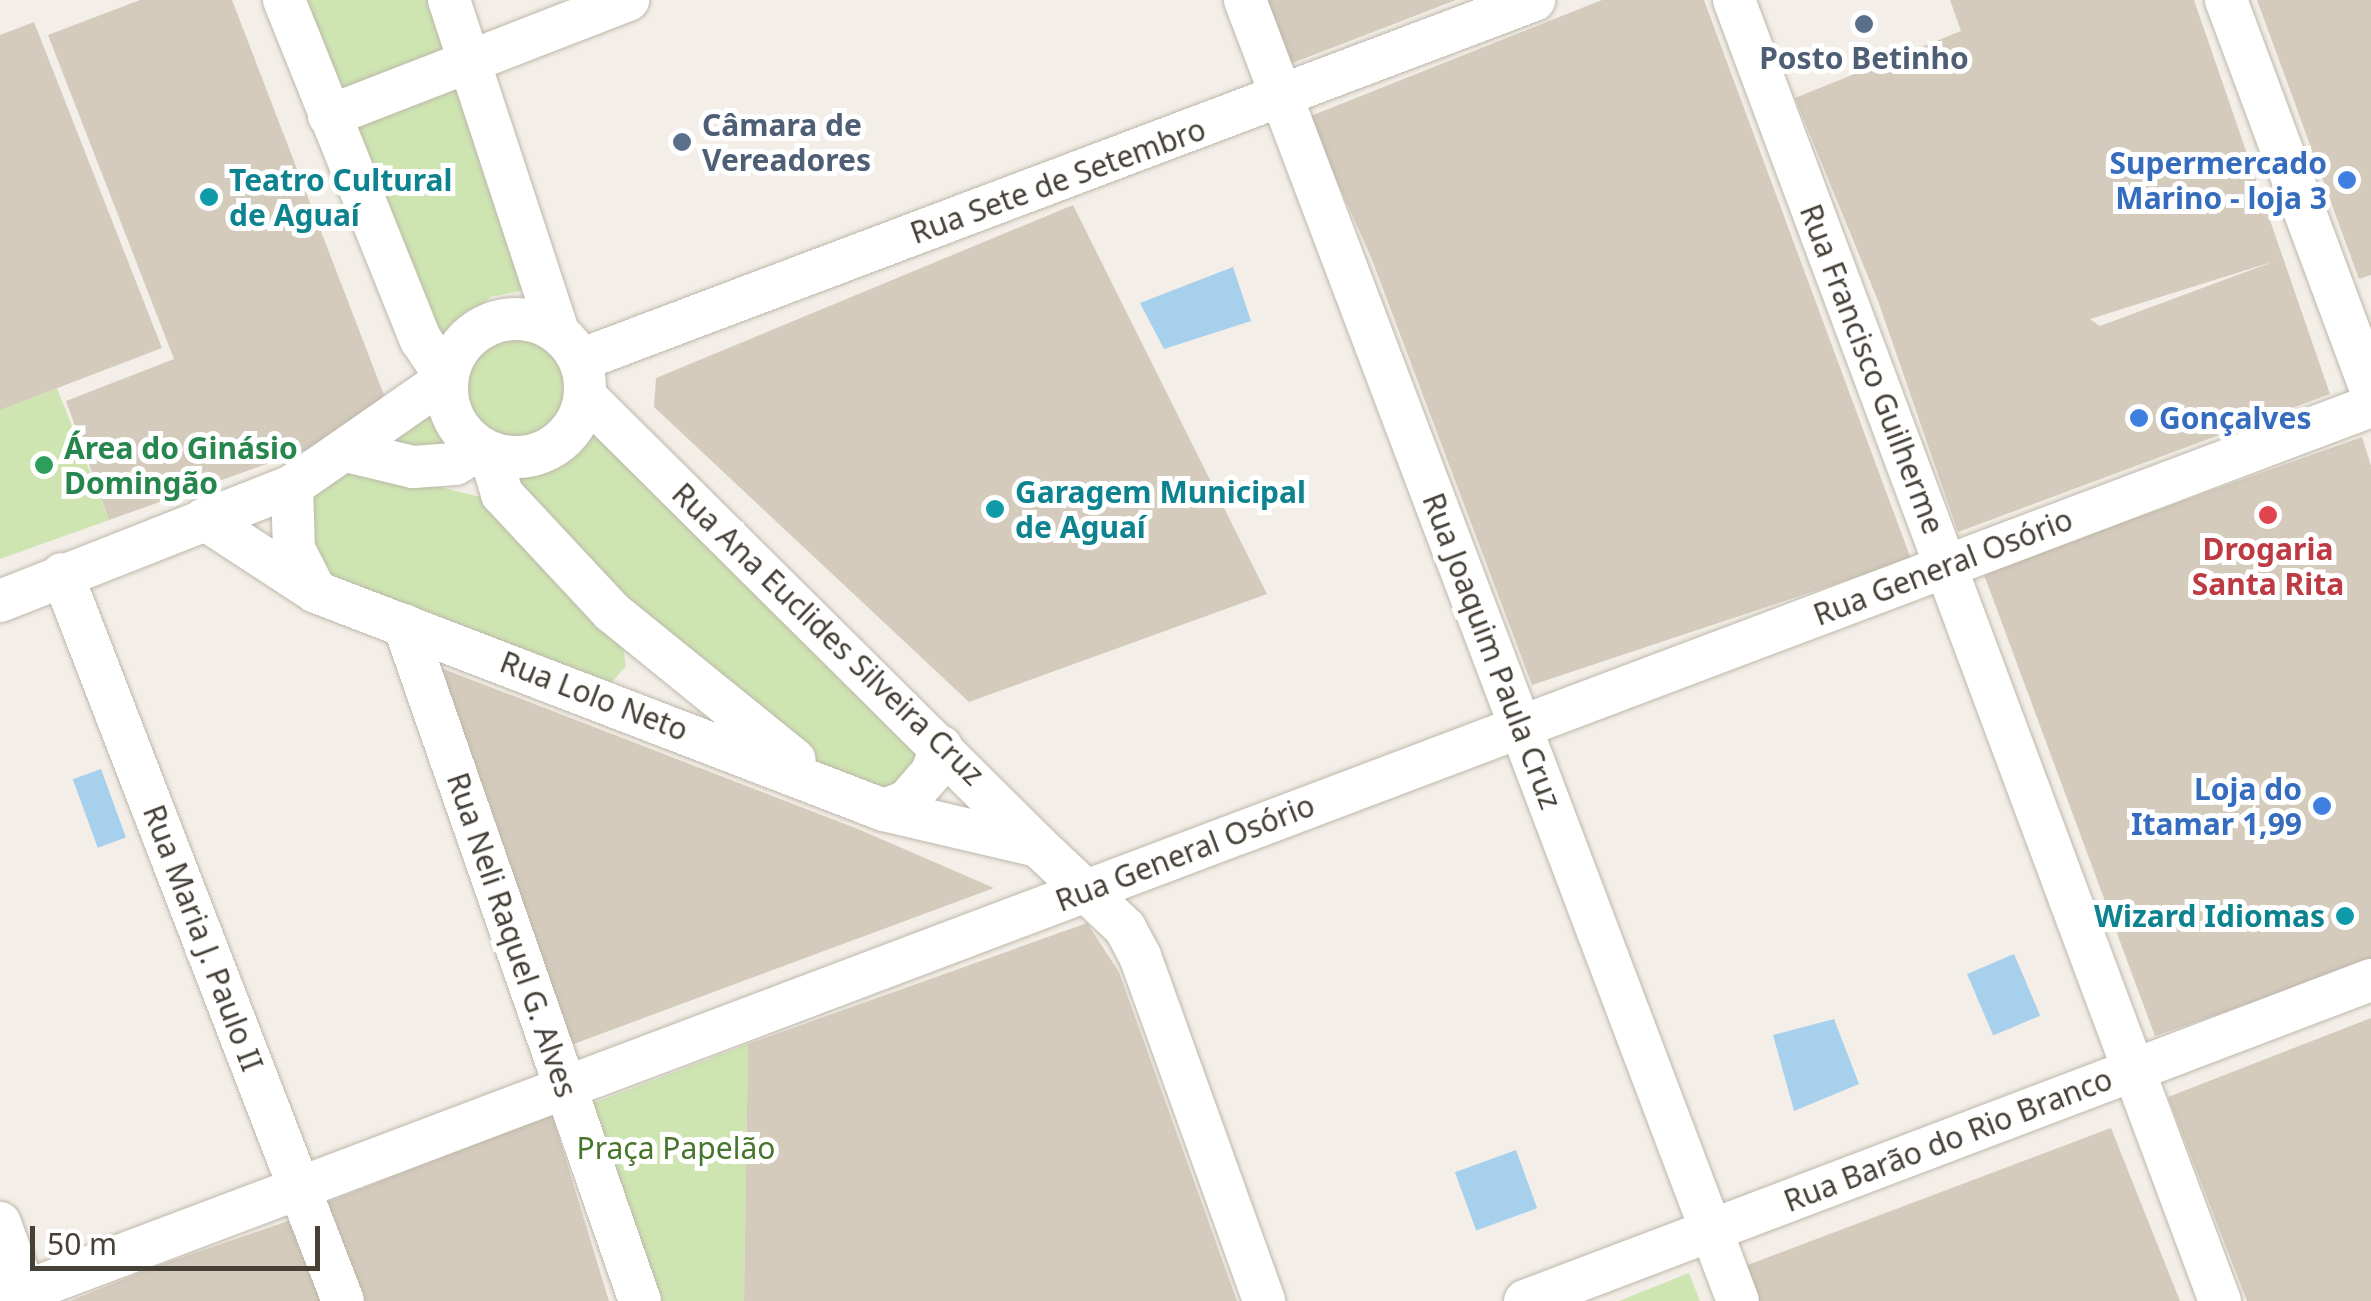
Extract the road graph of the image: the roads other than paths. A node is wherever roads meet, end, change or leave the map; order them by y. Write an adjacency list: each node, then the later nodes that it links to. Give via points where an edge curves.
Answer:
1 (284, 0): 10 (street)
2 (449, 0): 8 (street)
3 (628, 0): 8 (street)
4 (1245, 0): 9 (street, Rua Joaquim Paula Cruz)
5 (1534, 0): 9 (street, Rua Sete de Setembro)
6 (1734, 0): 19 (street, Rua Francisco Guilherme)
7 (2226, 0): 13 (street)
8 (474, 60): 10 (street); 11 (street)
9 (1282, 98): 11 (street, Rua Sete de Setembro); 24 (street, Rua Joaquim Paula Cruz)
10 (329, 116): 12 (street, via 421,340)
11 (575, 363): 12 (street, via 531,320 500,320 474,334); 15 (street, via 575,427 546,452); 25 (street, Rua Ana Euclides Silveira Cruz)
12 (443, 377): 15 (street, via 453,418); 16 (street, via 404,402)
13 (2371, 390)
14 (2371, 406): 19 (street, Rua General Osório)
15 (485, 451): 16 (street, via 455,464 413,467); 26 (street, via 502,494 612,612)
16 (351, 452): 17 (street)
17 (292, 486): 18 (street); 21 (street, via 294,549)
18 (204, 518): 20 (street); 21 (street, Rua Lolo Neto)
19 (1946, 566): 24 (street, Rua General Osório); 31 (street, Rua Francisco Guilherme)
20 (62, 574): 22 (street); 33 (street, Rua Maria J. Paulo II)
21 (316, 592): 23 (street, Rua Lolo Neto)
22 (0, 601)
23 (404, 625): 26 (street, Rua Lolo Neto); 32 (street, Rua Neli Raquel G. Alves)
24 (1520, 727): 29 (street, Rua General Osório); 35 (street, Rua Joaquim Paula Cruz)
25 (941, 747): 27 (street, via 932,772 907,801); 28 (street, Rua Ana Euclides Silveira Cruz)
26 (822, 782): 27 (street, Rua Lolo Neto)
27 (884, 810): 28 (street, Rua Lolo Neto)
28 (1018, 843): 29 (street, Rua Ana Euclides Silveira Cruz)
29 (1085, 891): 32 (street, Rua General Osório); 39 (street, Rua Ana Euclides Silveira Cruz, via 1125,928 1140,956)
30 (2371, 980): 31 (street, Rua Barão do Rio Branco)
31 (2134, 1070): 35 (street, Rua Barão do Rio Branco); 42 (street, Rua Francisco Guilherme)
32 (566, 1087): 33 (street, Rua General Osório); 38 (street, Rua Neli Raquel G. Alves)
33 (300, 1188): 36 (street, Rua General Osório); 37 (street, Rua Maria J. Paulo II)
34 (0, 1223): 36 (street)
35 (1712, 1230): 40 (street, Rua Barão do Rio Branco); 41 (street, Rua Joaquim Paula Cruz)
36 (18, 1298)
37 (343, 1301)
38 (640, 1301)
39 (1264, 1301)
40 (1526, 1301)
41 (1738, 1301)
42 (2220, 1301)

